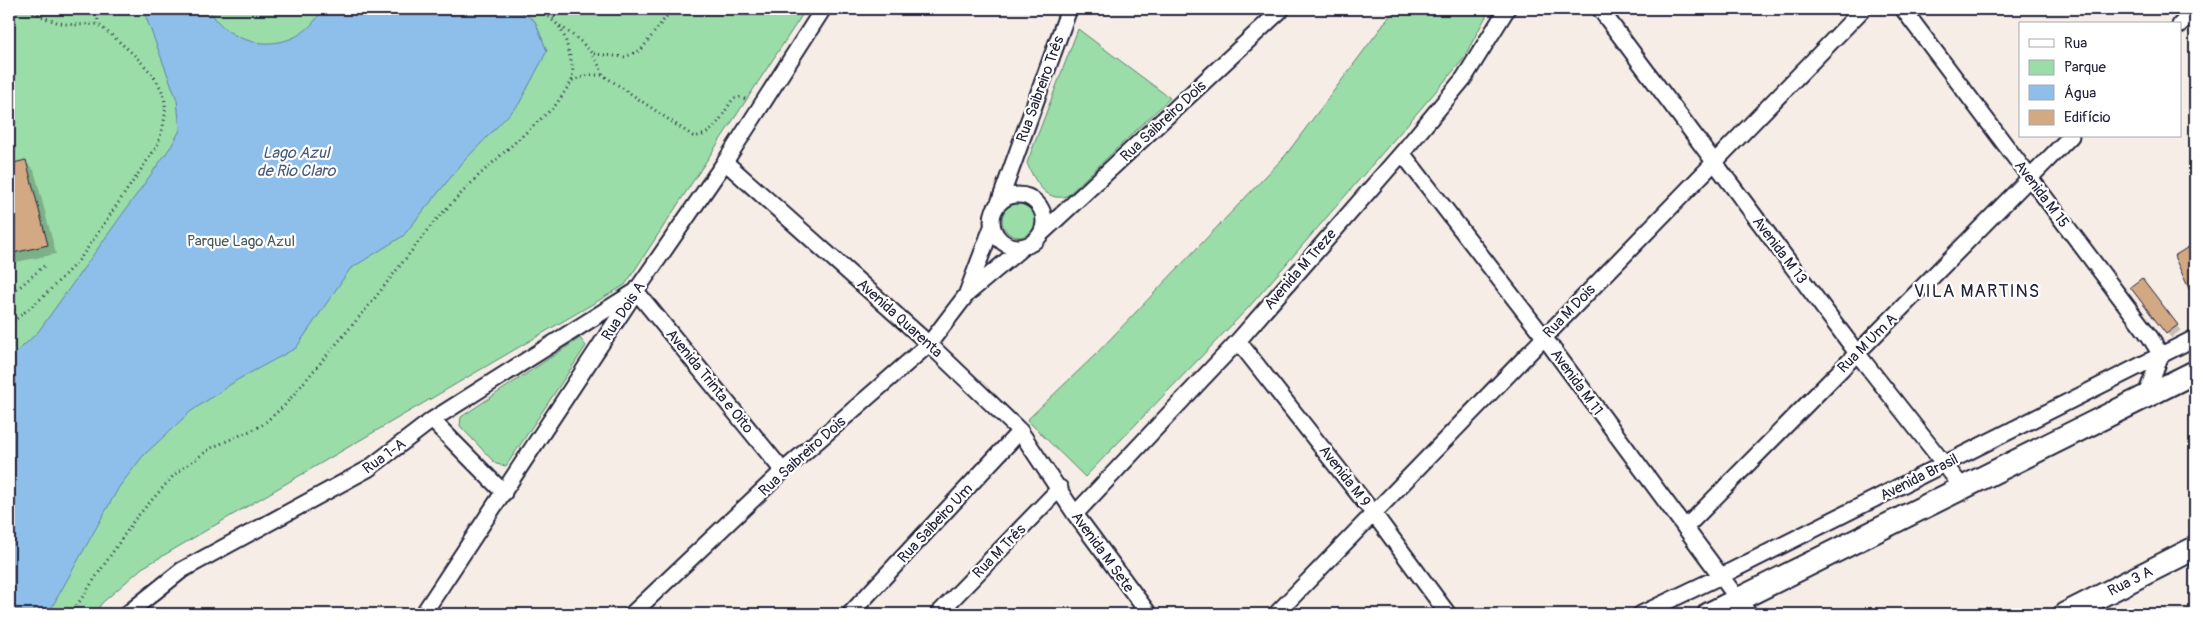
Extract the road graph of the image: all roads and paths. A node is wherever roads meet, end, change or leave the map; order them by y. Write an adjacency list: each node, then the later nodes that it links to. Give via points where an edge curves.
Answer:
1 (28, 9): 15 (path, via 67,26)
2 (97, 9): 15 (path)
3 (540, 9): 16 (path)
4 (548, 9): 16 (path)
5 (672, 9): 17 (path, via 641,50 626,57)
6 (823, 9): 20 (street, Rua Dois A)
7 (1070, 9): 25 (street, Rua Saibreiro Três)
8 (1282, 9): 30 (street, Rua Saibreiro Dois)
9 (1507, 9): 22 (street, Avenida M Treze, via 1464,78)
10 (1600, 9): 24 (street, Avenida M 13)
11 (1863, 9): 24 (street, Rua M Dois)
12 (1904, 9): 26 (street, Avenida M 15)
13 (2195, 10): 14 (street)
14 (2182, 23)
15 (98, 24): 36 (path, via 124,46 156,81 164,98 164,125 157,146 80,259 44,297)
16 (559, 26): 17 (path); 19 (path, via 570,54)
17 (594, 54): 18 (path)
18 (602, 75): 19 (path, via 588,75); 20 (path, via 693,136 710,132 733,99 741,97)
19 (572, 82): 58 (path, via 555,106 477,177 434,222 284,406 262,426 211,448 174,475 148,502)
20 (760, 107): 23 (street, Rua Dois A)
21 (2069, 138): 26 (street, Rua M Um A)
22 (1402, 153): 37 (street, Avenida M 11); 39 (street, Avenida M Treze)
23 (725, 162): 33 (street, Rua Dois A); 40 (street, Avenida Quarenta)
24 (1714, 162): 37 (street, Rua M Dois); 41 (street, Avenida M 13)
25 (1011, 169): 27 (street, Rua Saibreiro Três); 28 (street, Rua Saibreiro Três)
26 (2030, 178): 41 (street, Rua M Um A); 42 (street, Avenida M 15)
27 (1015, 195): 28 (street); 30 (street, via 1032,199 1039,206 1043,214)
28 (999, 203): 29 (street, via 994,210)
29 (992, 227): 31 (street, via 1007,246); 34 (street, Rua Saibreiro Dois)
30 (1043, 232): 31 (street, via 1038,239)
31 (1023, 247): 34 (street, Rua Saibreiro Dois)
32 (44, 266): 35 (path)
33 (636, 290): 45 (street, Rua 1-A); 48 (street, Avenida Trinta e Oito); 51 (street, Rua Dois A)
34 (967, 294): 40 (street, Rua Saibreiro Dois)
35 (9, 296)
36 (9, 325)
37 (1544, 336): 53 (street, Rua M Dois); 54 (street, Avenida M 11)
38 (2195, 338): 42 (street, Avenida Brasil)
39 (1238, 340): 52 (street, Avenida M Treze); 53 (street, Avenida M 9)
40 (929, 344): 46 (street, Avenida Quarenta); 48 (street, Rua Saibreiro Dois)
41 (1858, 353): 47 (street, Avenida M 13); 54 (street, Rua M Um A)
42 (2161, 355): 44 (street); 47 (street, Avenida Brasil)
43 (2195, 372): 44 (main road, Avenida Brasil)
44 (2145, 397): 50 (main road, Avenida Brasil)
45 (432, 420): 51 (street); 59 (street, Rua 1-A, via 368,469 182,570)
46 (1020, 432): 49 (street, Avenida Quarenta); 62 (street, Rua Saibeiro Um)
47 (1943, 465): 50 (street, Avenida M 13); 56 (street, Avenida Brasil)
48 (783, 471): 61 (street, Rua Saibreiro Dois)
49 (1060, 488): 52 (street, Avenida M Sete); 63 (street, Rua M Três)
50 (1963, 488): 57 (main road, Avenida Brasil)
51 (504, 493): 60 (street, Rua Dois A)
52 (1075, 514): 64 (street, Avenida M Sete)
53 (1374, 514): 65 (street, Rua M Dois); 66 (street, Avenida M 9)
54 (1684, 528): 56 (street, Avenida M 11)
55 (2195, 548): 69 (main road, Rua 3 A)
56 (1721, 576): 57 (street, Avenida M 11); 67 (street, Avenida Brasil)
57 (1744, 607): 68 (main road, Avenida Brasil)
58 (71, 614)
59 (127, 614)
60 (423, 614)
61 (632, 614)
62 (850, 614)
63 (938, 614)
64 (1149, 614)
65 (1276, 614)
66 (1448, 614)
67 (1641, 614)
68 (1709, 614)
69 (2065, 614)

